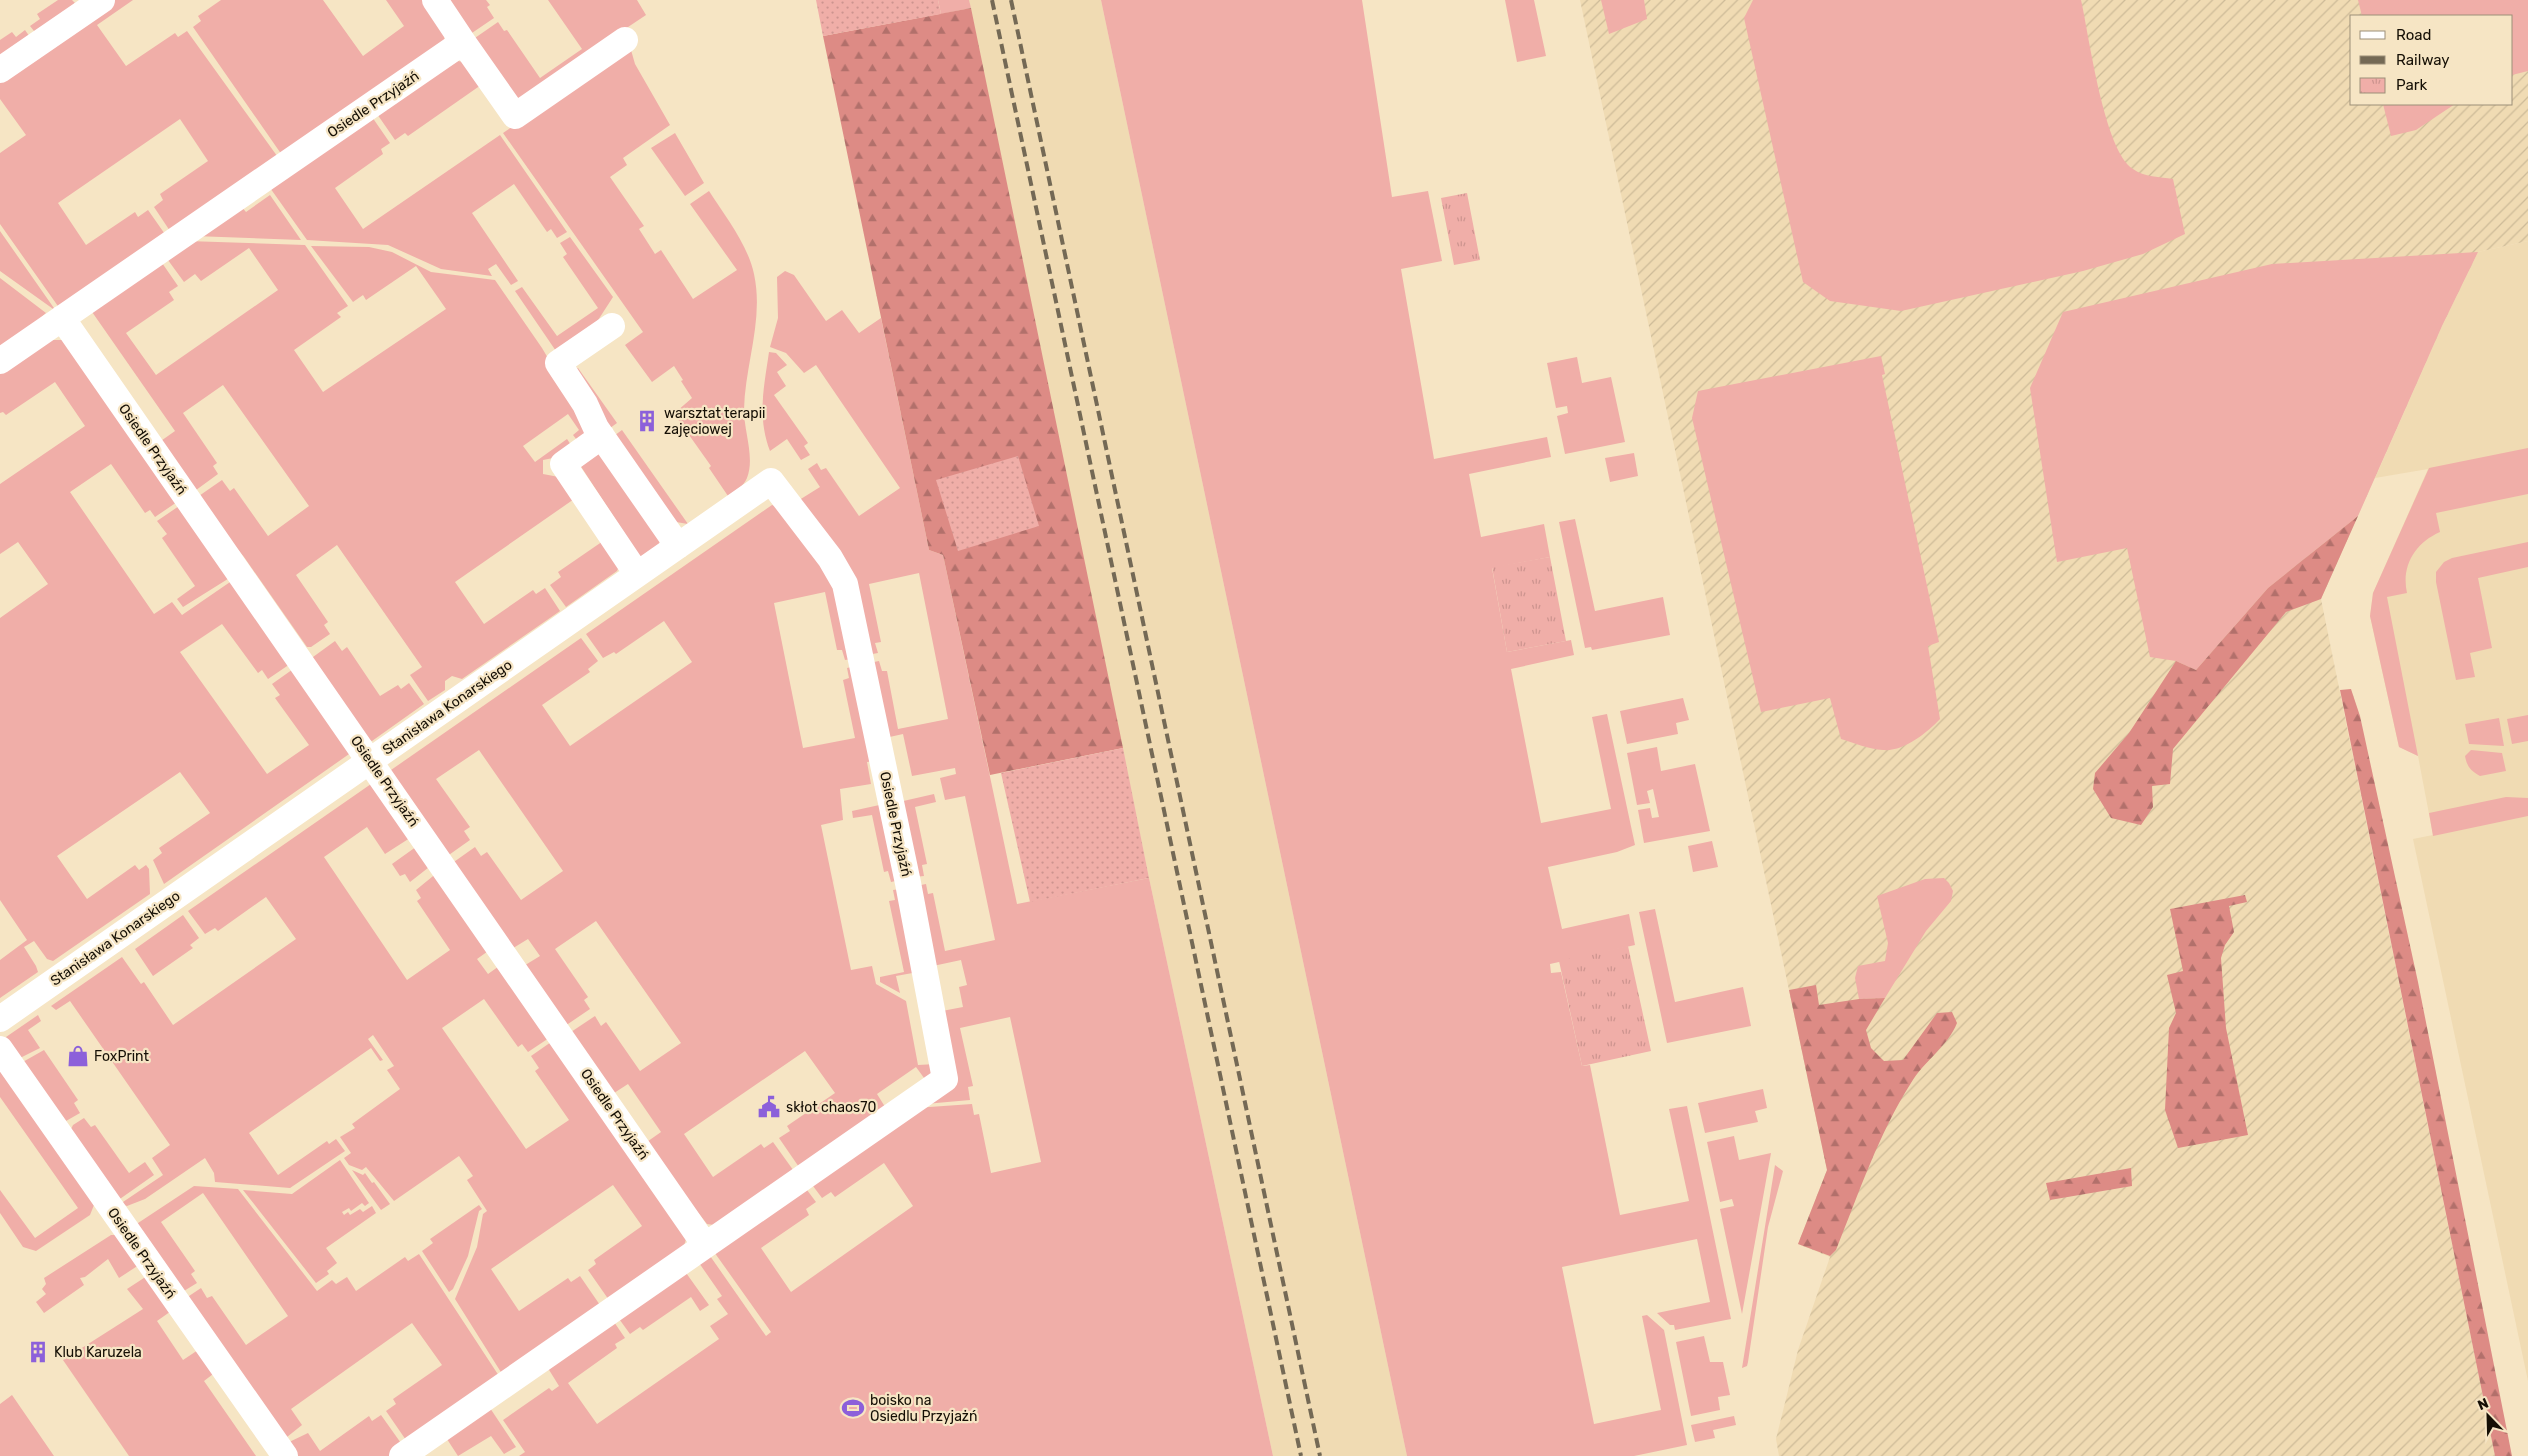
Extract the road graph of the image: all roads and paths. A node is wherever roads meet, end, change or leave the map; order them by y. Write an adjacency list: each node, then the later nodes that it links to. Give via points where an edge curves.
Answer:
1 (102, 0): 5 (street)
2 (435, 0): 4 (street)
3 (625, 40): 4 (street, via 514,116)
4 (463, 42): 6 (street, Osiedle Przyjaźń)
5 (0, 70)
6 (62, 318): 8 (street, Osiedle Przyjaźń); 13 (street, Osiedle Przyjaźń)
7 (612, 326): 9 (street, via 558,363)
8 (0, 361)
9 (602, 436): 11 (street); 12 (street, via 562,464)
10 (771, 481): 11 (street, Stanisława Konarskiego); 16 (street, Osiedle Przyjaźń, via 830,558 845,584 908,883 945,1079)
11 (678, 546): 12 (street, Stanisława Konarskiego)
12 (637, 574): 13 (street, Stanisława Konarskiego)
13 (370, 760): 14 (street, Stanisława Konarskiego); 16 (street, Osiedle Przyjaźń)
14 (0, 1019)
15 (0, 1049): 17 (street, Osiedle Przyjaźń)
16 (706, 1245): 18 (street, Osiedle Przyjaźń)
17 (285, 1456)
18 (402, 1456)

